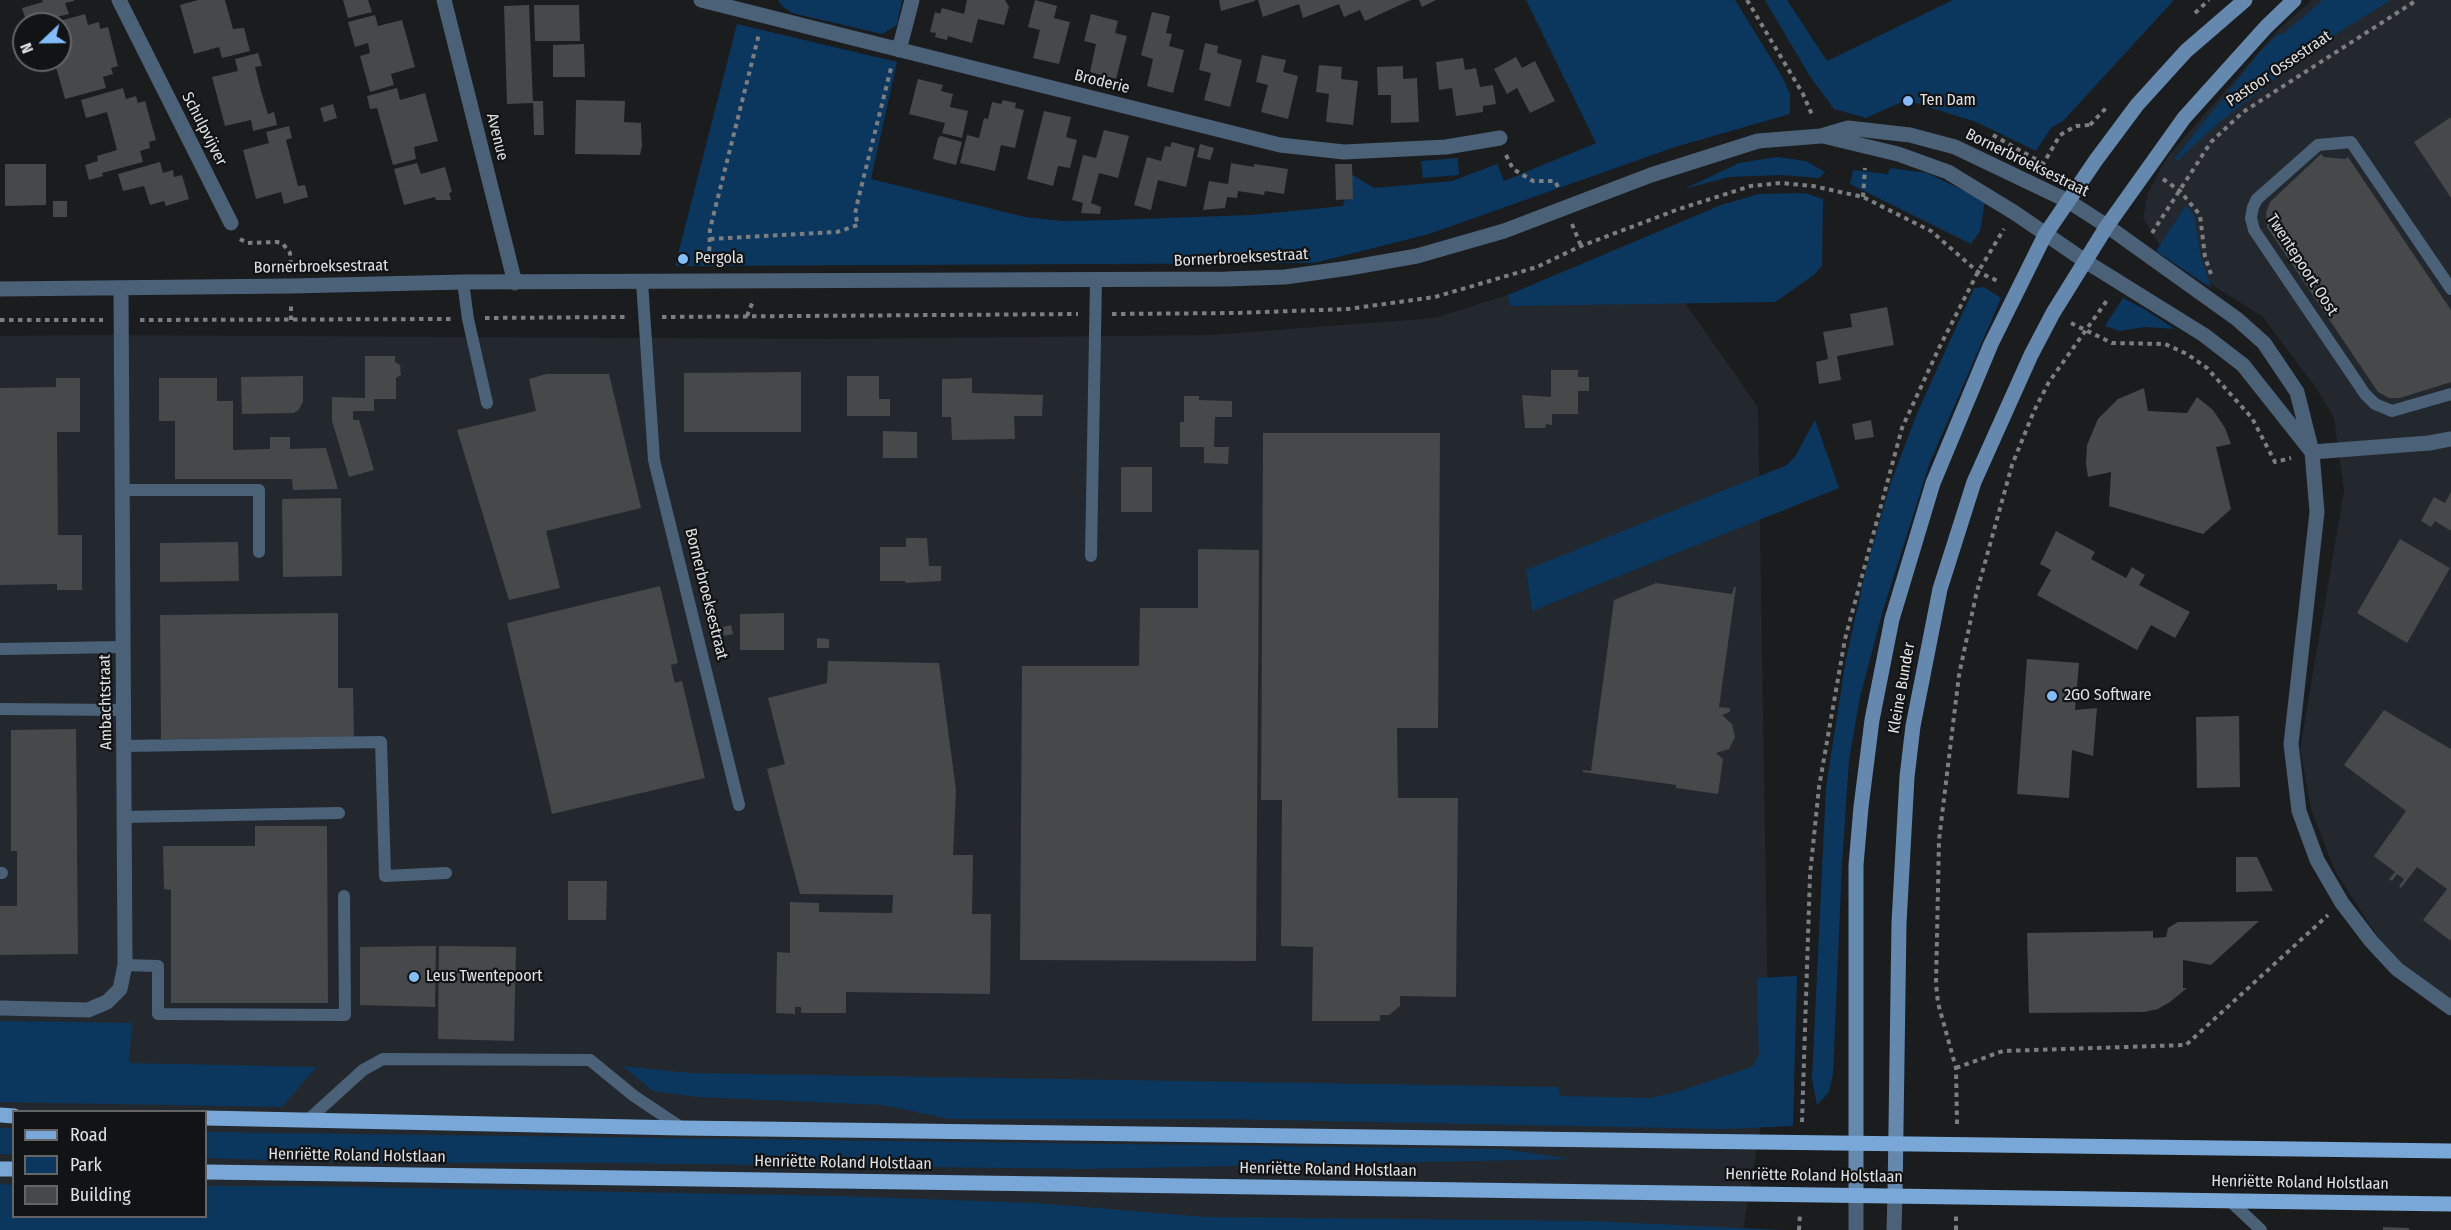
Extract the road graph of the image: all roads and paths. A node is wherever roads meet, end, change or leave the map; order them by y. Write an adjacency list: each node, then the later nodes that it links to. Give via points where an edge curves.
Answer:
1 (119, 0): 24 (street, Schulpvijver)
2 (444, 0): 39 (street, Avenue)
3 (701, 0): 9 (street, Broderie)
4 (912, 0): 10 (street)
5 (1747, 0): 11 (path)
6 (2245, 0): 16 (main road, via 2186,51)
7 (2294, 0): 19 (main road, Pastoor Ossestraat, via 2184,117)
8 (2417, 0): 20 (path, Pastoor Ossestraat, via 2243,112 2211,142)
9 (760, 10): 10 (street, Broderie); 27 (path)
10 (897, 50): 15 (street, Broderie, via 1280,145 1356,152 1446,147); 27 (path, via 858,200 858,225 837,232)
11 (1803, 94)
12 (2090, 125): 16 (path)
13 (1993, 135): 17 (path)
14 (1821, 136): 22 (street, Bornerbroeksestraat, via 1848,128 1910,135 1955,147); 23 (street, Bornerbroeksestraat, via 1758,141); 26 (street, Bornerbroeksestraat, via 1898,154 1948,172)
15 (1500, 138): 23 (path, via 1513,170 1533,181 1556,181)
16 (2110, 141): 22 (main road)
17 (2043, 164)
18 (1865, 168): 21 (path)
19 (2148, 168): 20 (path); 25 (main road, Pastoor Ossestraat)
20 (2180, 190): 30 (path, Pastoor Ossestraat); 33 (path, via 2200,215 2205,257)
21 (1863, 197)
22 (2068, 201): 25 (street, Bornerbroeksestraat); 26 (main road, Kleine Bunder)
23 (1566, 207): 29 (path); 34 (street, Bornerbroeksestraat, via 1504,231 1418,256 1349,268 1261,278)
24 (231, 223): 28 (path, via 238,238 247,243)
25 (2107, 226): 30 (street); 31 (main road, Kleine Bunder)
26 (2045, 235): 31 (street, Bornerbroeksestraat); 43 (main road, Kleine Bunder)
27 (710, 239): 37 (path)
28 (277, 242)
29 (1581, 246)
30 (2140, 249): 51 (street, via 2264,343 2296,392)
31 (2085, 261): 38 (street); 45 (main road, Kleine Bunder)
32 (1978, 272): 43 (path)
33 (2212, 277)
34 (1096, 280): 37 (street, Bornerbroeksestraat); 54 (lane)
35 (463, 282): 39 (street, Bornerbroeksestraat); 41 (street, Bornerbroeksestraat); 49 (lane)
36 (642, 282): 37 (street, Bornerbroeksestraat); 39 (street, Bornerbroeksestraat); 60 (lane, Bornerbroeksestraat, via 654,460)
37 (708, 282)
38 (2119, 282): 47 (path); 51 (street, via 2204,335 2243,365)
39 (515, 283)
40 (0, 288): 41 (street, Bornerbroeksestraat)
41 (121, 288): 52 (street, Ambachtstraat)
42 (2451, 289): 48 (lane, Twentepoort Oost, via 2350,142 2318,145 2257,199 2253,207 2254,230 2375,404 2392,411)
43 (2016, 291): 72 (main road, Kleine Bunder, via 1933,483 1892,619 1874,709 1856,865)
44 (755, 294): 46 (path)
45 (2053, 313): 47 (path); 73 (main road, Kleine Bunder, via 2005,408 1974,482 1940,589 1928,645 1907,777 1899,923)
46 (747, 316)
47 (2086, 332): 51 (path, via 2112,343 2165,344 2187,354 2207,368 2252,418 2275,462); 65 (path, via 2049,382 2012,465 1976,595 1959,675 1940,840 1936,984 1956,1068 2003,1051 2186,1045)
48 (2451, 394)
49 (487, 403)
50 (2451, 439): 51 (street)
51 (2312, 452): 65 (street, via 2317,512 2291,744 2299,810 2318,860)
52 (122, 490): 53 (lane, via 259,490); 55 (street, Ambachtstraat)
53 (259, 552)
54 (1092, 556)
55 (123, 647): 56 (lane); 58 (street, Ambachtstraat)
56 (0, 649)
57 (0, 710): 58 (lane)
58 (123, 710): 59 (street, Ambachtstraat)
59 (124, 746): 62 (street, Ambachtstraat); 63 (lane, via 381,742 385,876)
60 (739, 805)
61 (339, 813): 62 (lane)
62 (124, 817): 66 (street, Ambachtstraat)
63 (446, 873)
64 (344, 896): 66 (lane, via 345,1015 158,1014 158,966)
65 (2342, 903): 68 (street, via 2397,969)
66 (125, 965): 67 (street, Ambachtstraat, via 120,989 107,1002 88,1010)
67 (0, 1008)
68 (2451, 1008)
69 (207, 1118): 70 (main road, Henriëtte Roland Holstlaan)
70 (308, 1120): 71 (main road, Henriëtte Roland Holstlaan); 71 (lane, via 363,1070 383,1059 590,1060)
71 (682, 1128): 72 (main road, Henriëtte Roland Holstlaan)
72 (1856, 1143): 73 (main road, Henriëtte Roland Holstlaan); 76 (main road, Kleine Bunder)
73 (1896, 1143): 74 (main road, Henriëtte Roland Holstlaan); 77 (main road, Kleine Bunder)
74 (2451, 1151)
75 (207, 1172): 76 (main road, Henriëtte Roland Holstlaan)
76 (1856, 1194): 77 (main road, Henriëtte Roland Holstlaan); 80 (street)
77 (1895, 1195): 78 (main road, Henriëtte Roland Holstlaan); 81 (street)
78 (2229, 1200): 79 (main road, Henriëtte Roland Holstlaan); 82 (lane)
79 (2451, 1204)
80 (1856, 1230)
81 (1894, 1230)
82 (2261, 1230)

